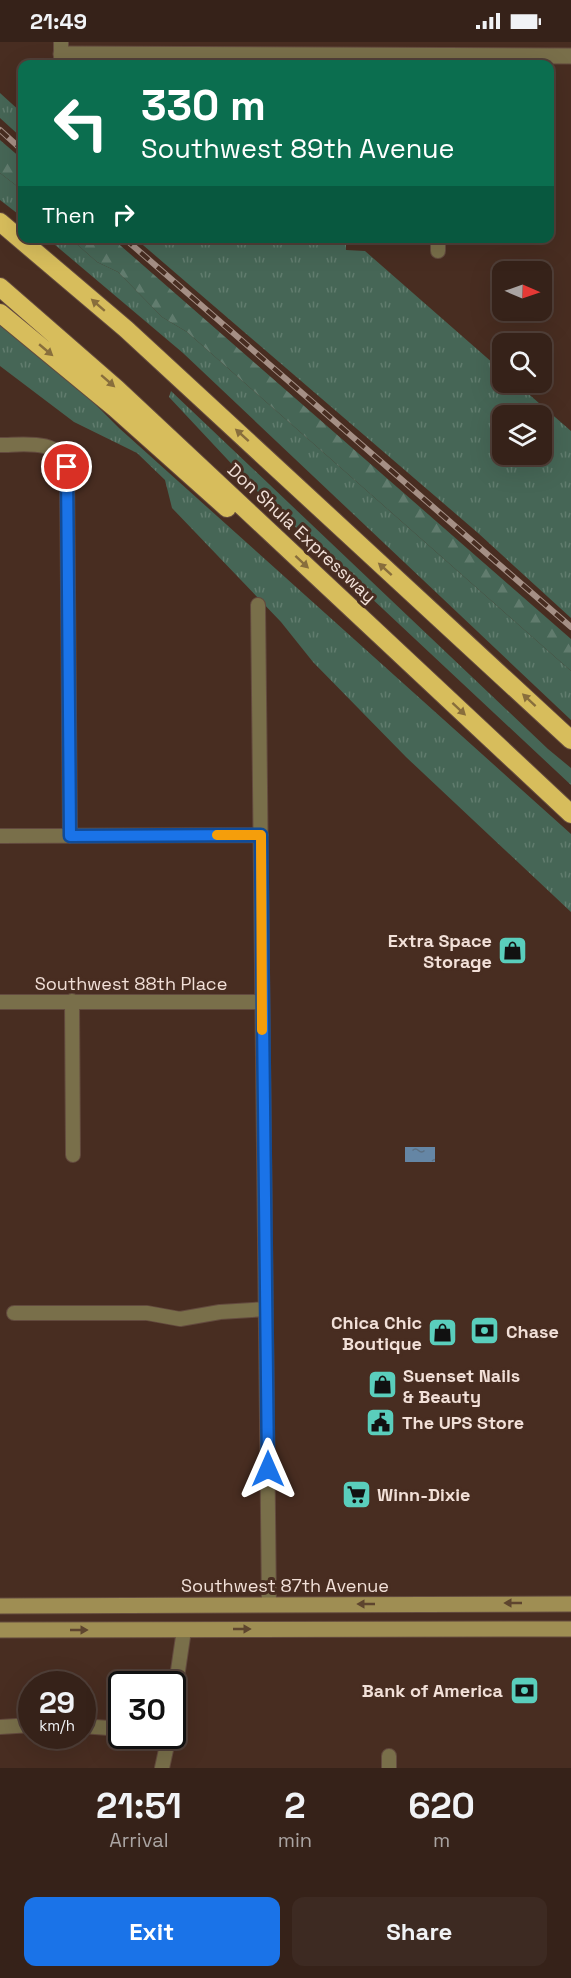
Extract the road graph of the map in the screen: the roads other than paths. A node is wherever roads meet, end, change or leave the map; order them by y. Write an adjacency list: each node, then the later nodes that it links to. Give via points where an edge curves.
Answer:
1 (227, 48): 2 (street); 4 (street)
2 (61, 54)
3 (571, 56): 4 (street)
4 (436, 60)
5 (0, 222): 6 (highway, Don Shula Expressway, one-way to 5)
6 (18, 237)
7 (25, 243): 13 (highway, Don Shula Expressway, one-way to 7, via 126,329)
8 (0, 287): 11 (highway, Don Shula Expressway, one-way to 11, via 117,389)
9 (0, 314): 11 (highway, one-way to 11, via 115,408 230,510)
10 (0, 445): 17 (street, via 56,450 64,459 67,472)
11 (259, 522): 14 (highway, Don Shula Expressway, one-way to 14)
12 (258, 605): 15 (street)
13 (571, 741)
14 (571, 814)
15 (261, 835): 17 (street); 20 (street)
16 (0, 836): 17 (street)
17 (70, 836)
18 (72, 1001): 19 (street, Southwest 88th Place); 20 (street, Southwest 88th Place); 21 (street)
19 (0, 1002)
20 (262, 1002): 22 (street)
21 (73, 1155)
22 (266, 1309): 23 (street, via 180,1318 147,1313); 24 (street)
23 (14, 1312)
24 (269, 1604): 25 (main road, Southwest 87th Avenue, one-way to 24); 27 (main road, Southwest 87th Avenue)
25 (424, 1604): 26 (main road, Southwest 87th Avenue, one-way to 25); 30 (main road)
26 (571, 1604)
27 (175, 1605): 29 (main road, Southwest 87th Avenue); 34 (main road)
28 (0, 1606): 29 (main road, Southwest 87th Avenue)
29 (48, 1606): 33 (main road, via 44,1614)
30 (425, 1628): 31 (main road); 34 (main road, one-way to 30)
31 (571, 1629)
32 (0, 1630): 33 (main road)
33 (21, 1630): 34 (main road, one-way to 34)
34 (184, 1630): 35 (street)
35 (178, 1671)
36 (18, 1726): 37 (street)
37 (0, 1727)
38 (166, 1749): 39 (street)
39 (162, 1768)

